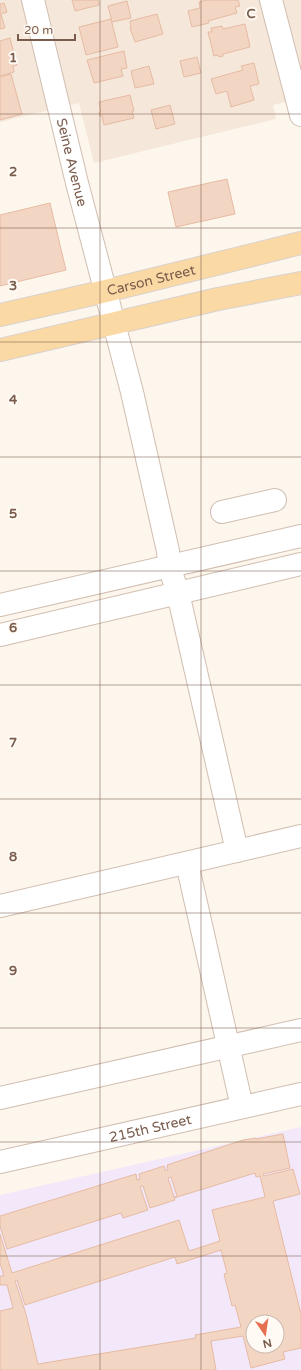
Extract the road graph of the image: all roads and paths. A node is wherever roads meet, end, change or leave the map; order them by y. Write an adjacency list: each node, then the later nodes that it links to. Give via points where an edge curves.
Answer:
1 (34, 0): 6 (street, Seine Avenue, via 77,183)
2 (271, 0): 3 (street)
3 (301, 115)
4 (301, 243): 6 (main road, Carson Street)
5 (301, 283): 8 (main road)
6 (106, 291): 7 (main road, Carson Street); 8 (street, Seine Avenue)
7 (0, 315)
8 (114, 323): 9 (main road); 14 (street, Seine Avenue, via 160,513)
9 (0, 350)
10 (275, 500): 11 (street)
11 (222, 512)
12 (301, 536): 14 (street)
13 (301, 564): 15 (street)
14 (169, 566): 15 (street, Seine Avenue); 16 (street)
15 (178, 593): 17 (street); 19 (street, Seine Avenue)
16 (0, 605)
17 (0, 635)
18 (301, 836): 19 (street)
19 (237, 851): 20 (street)
20 (187, 863): 21 (street); 23 (street)
21 (0, 906)
22 (301, 1030): 23 (street)
23 (229, 1047): 25 (street); 26 (street)
24 (301, 1094): 26 (street, 215th Street)
25 (0, 1098)
26 (242, 1107): 27 (street, 215th Street)
27 (0, 1162)

